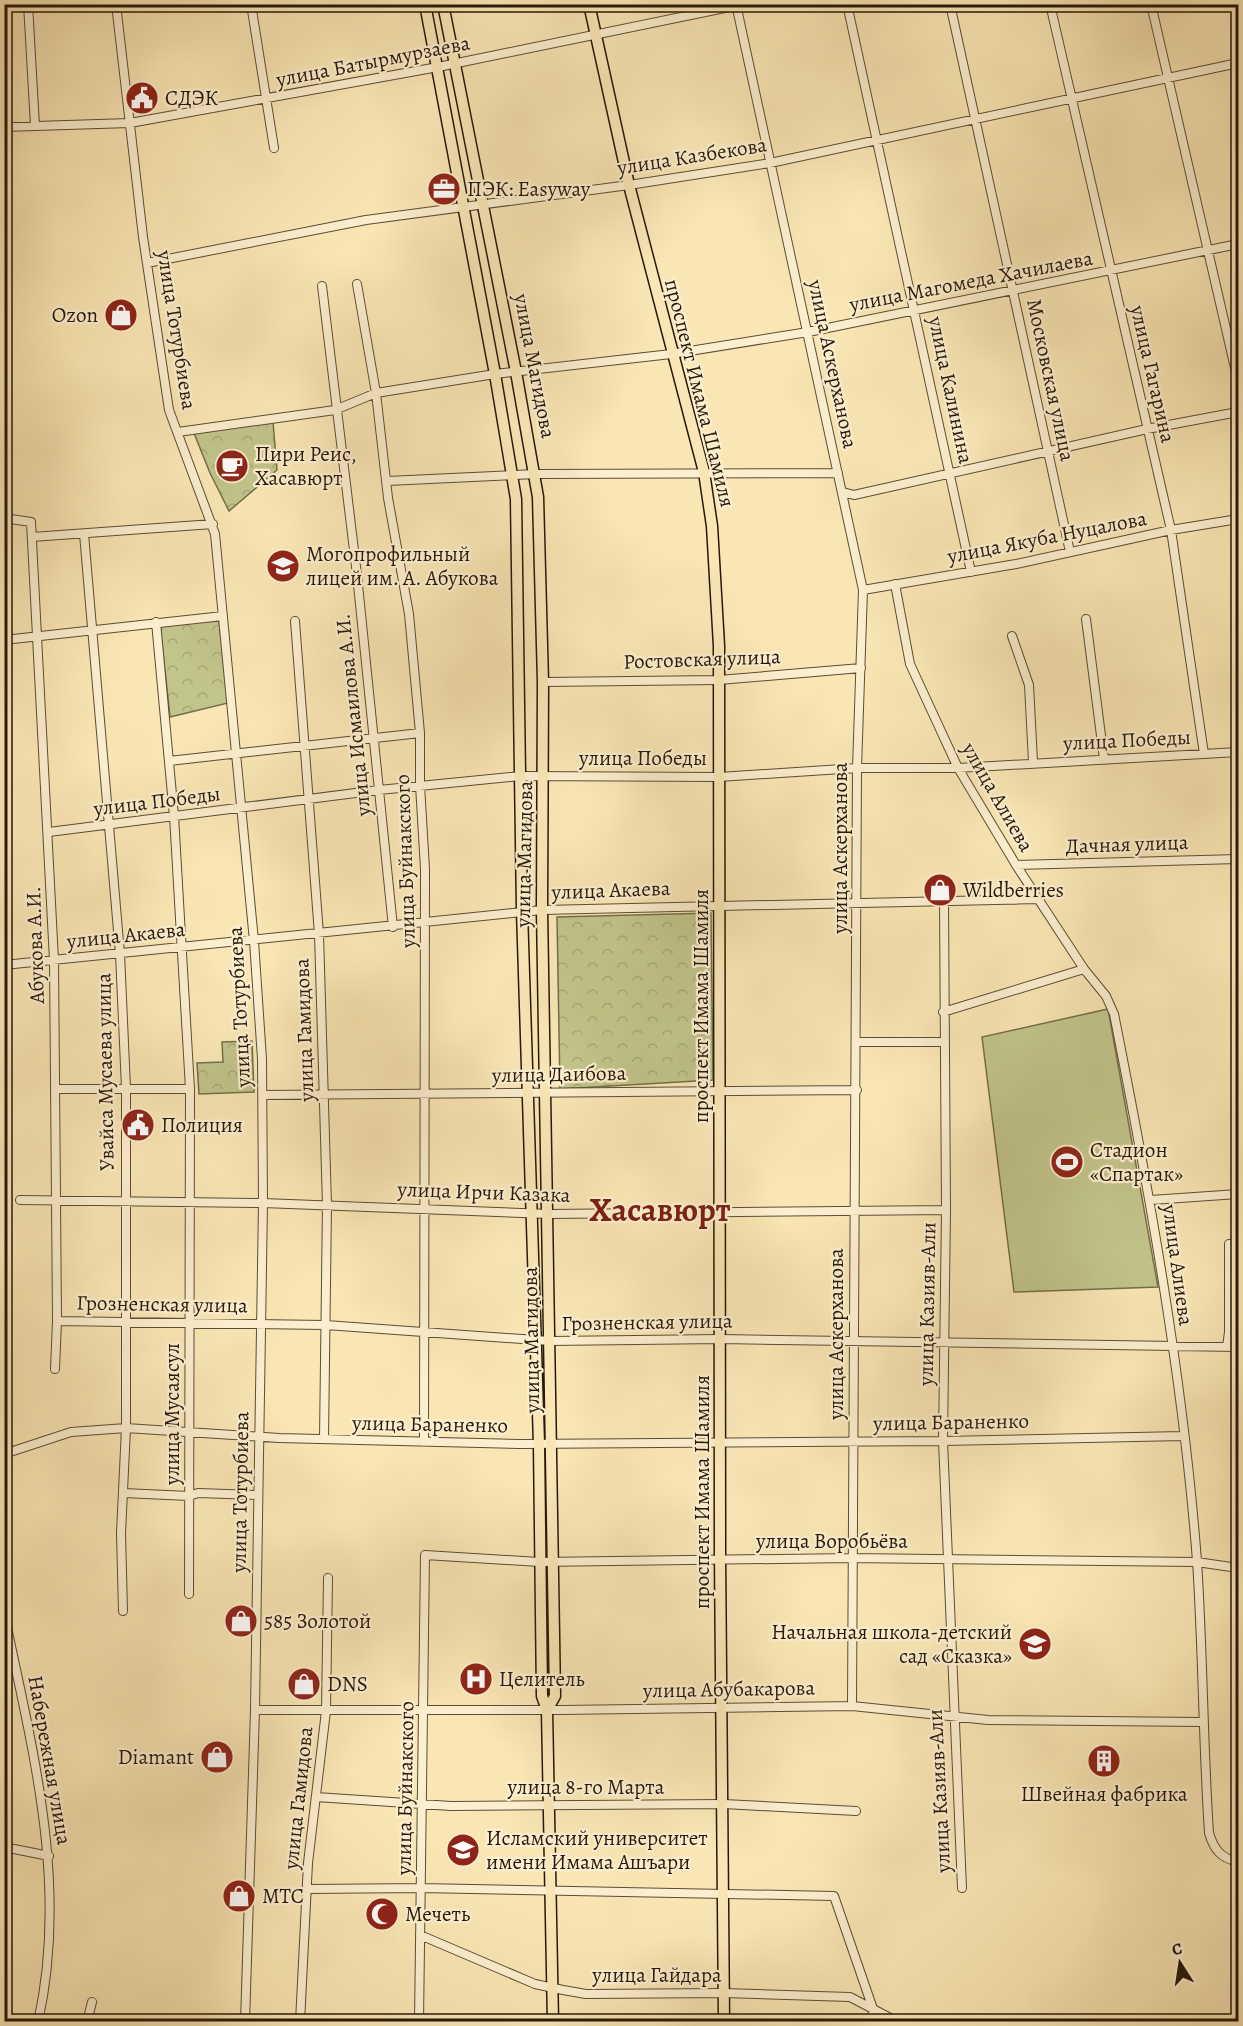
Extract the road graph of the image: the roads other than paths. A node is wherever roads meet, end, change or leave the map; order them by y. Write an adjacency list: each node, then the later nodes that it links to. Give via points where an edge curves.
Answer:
1 (28, 4): 21 (street)
2 (116, 4): 20 (street, улица Тотурбиева)
3 (251, 4): 18 (street)
4 (425, 4): 15 (main road, улица Магидова)
5 (443, 4): 13 (main road, улица Магидова)
6 (589, 4): 12 (main road, проспект Имама Шамиля)
7 (847, 4): 23 (street, улица Калинина)
8 (950, 4): 19 (street, Московская улица)
9 (1050, 4): 17 (street, улица Гагарина)
10 (1151, 4): 16 (street)
11 (739, 5): 12 (street, улица Батырмурзаева); 25 (street, улица Аскерханова)
12 (596, 36): 13 (street, улица Батырмурзаева); 26 (main road, проспект Имама Шамиля)
13 (455, 63): 15 (street, улица Батырмурзаева); 27 (main road, улица Магидова)
14 (1239, 63): 16 (street, улица Казбекова)
15 (438, 67): 18 (street, улица Батырмурзаева); 28 (main road, улица Магидова)
16 (1167, 78): 17 (street, улица Казбекова); 30 (street)
17 (1072, 99): 19 (street, улица Казбекова); 32 (street, улица Гагарина)
18 (266, 100): 20 (street, улица Батырмурзаева); 24 (street)
19 (975, 120): 23 (street, улица Казбекова); 35 (street, Московская улица)
20 (130, 123): 21 (street, улица Батырмурзаева); 31 (street, улица Тотурбиева)
21 (35, 126): 22 (street, улица Батырмурзаева)
22 (4, 127)
23 (878, 141): 25 (street, улица Казбекова); 36 (street, улица Калинина)
24 (274, 148)
25 (770, 163): 26 (street, улица Казбекова); 37 (street, улица Аскерханова)
26 (629, 185): 27 (street, улица Казбекова); 38 (main road, проспект Имама Шамиля)
27 (483, 203): 28 (street, улица Казбекова); 39 (main road, улица Магидова)
28 (464, 206): 31 (street, улица Казбекова, via 366,220); 40 (main road, улица Магидова)
29 (1239, 244): 30 (street, улица Магомеда Хачилаева)
30 (1210, 250): 32 (street, улица Магомеда Хачилаева); 41 (street)
31 (147, 263): 46 (street, улица Тотурбиева, via 169,410)
32 (1112, 271): 35 (street, улица Магомеда Хачилаева); 45 (street, улица Гагарина)
33 (357, 284): 42 (street, улица Буйнакского)
34 (322, 286): 43 (street, улица Исмаилова А.И.)
35 (1013, 291): 36 (street, улица Магомеда Хачилаева); 47 (street, Московская улица)
36 (916, 311): 37 (street, улица Магомеда Хачилаева); 51 (street, улица Калинина)
37 (808, 332): 38 (street, улица Магомеда Хачилаева); 49 (street, улица Аскерханова)
38 (671, 354): 39 (street, улица Магомеда Хачилаева); 48 (main road, проспект Имама Шамиля)
39 (516, 372): 40 (street, улица Магомеда Хачилаева); 50 (main road, улица Магидова)
40 (495, 374): 42 (street, улица Магомеда Хачилаева); 52 (main road, улица Магидова)
41 (1239, 381)
42 (376, 393): 43 (street, улица Магомеда Хачилаева); 53 (street, улица Буйнакского)
43 (335, 410): 46 (street, улица Магомеда Хачилаева); 77 (street, улица Исмаилова А.И.)
44 (1239, 412): 45 (street)
45 (1147, 429): 47 (street); 58 (street, улица Гагарина)
46 (178, 432): 57 (street, улица Тотурбиева)
47 (1048, 451): 51 (street); 61 (street, Московская улица)
48 (704, 472): 49 (street); 50 (street); 74 (main road, проспект Имама Шамиля, via 712,526)
49 (838, 473): 54 (street, улица Аскерханова)
50 (536, 474): 52 (street); 75 (main road, улица Магидова)
51 (950, 474): 54 (street, via 854,495); 62 (street, улица Калинина)
52 (514, 476): 53 (street); 87 (main road, улица Магидова)
53 (387, 481): 76 (street, улица Буйнакского, via 409,614)
54 (843, 492): 64 (street, улица Аскерханова)
55 (4, 518): 60 (street, Абукова А.И., via 31,522)
56 (1239, 519): 58 (street, улица Якуба Нуцалова)
57 (213, 524): 59 (street); 65 (street, улица Тотурбиева)
58 (1171, 530): 61 (street, улица Якуба Нуцалова); 81 (street, улица Гагарина)
59 (84, 534): 60 (street); 69 (street, Увайса Мусаева улица)
60 (32, 537): 71 (street, Абукова А.И.)
61 (1070, 552): 62 (street, улица Якуба Нуцалова)
62 (970, 572): 63 (street, улица Якуба Нуцалова)
63 (894, 584): 64 (street, улица Якуба Нуцалова); 86 (street, улица Алиева, via 910,664)
64 (863, 590): 73 (street, улица Аскерханова)
65 (223, 616): 68 (street); 80 (street, улица Тотурбиева)
66 (1086, 619): 82 (street)
67 (295, 621): 78 (street, улица Гамидова)
68 (156, 622): 69 (street); 83 (street, улица Мусаясул)
69 (93, 629): 71 (street); 95 (street, Увайса Мусаева улица)
70 (1012, 636): 84 (street, via 1029,685)
71 (35, 637): 72 (street); 96 (street, Абукова А.И.)
72 (4, 640)
73 (861, 668): 74 (street, Ростовская улица); 85 (street, улица Аскерханова)
74 (719, 680): 75 (street, Ростовская улица); 89 (main road, проспект Имама Шамиля)
75 (543, 682): 88 (main road, улица Магидова)
76 (420, 733): 77 (street); 90 (street, улица Буйнакского)
77 (373, 738): 78 (street); 91 (street, улица Исмаилова А.И.)
78 (306, 746): 80 (street); 92 (street, улица Гамидова)
79 (1239, 752): 81 (street, улица Победы)
80 (236, 753): 83 (street); 93 (street, улица Тотурбиева)
81 (1204, 754): 82 (street, улица Победы)
82 (1104, 759): 84 (street, улица Победы)
83 (170, 761): 94 (street, улица Мусаясул)
84 (1032, 762): 86 (street, улица Победы)
85 (857, 768): 86 (street, улица Победы); 89 (street, улица Победы); 101 (street, улица Аскерханова)
86 (958, 768): 98 (street, улица Алиева)
87 (521, 776): 88 (street, улица Победы); 90 (street, улица Победы); 104 (main road, улица Магидова)
88 (545, 776): 89 (street, улица Победы); 103 (main road, улица Магидова)
89 (719, 777): 102 (main road, проспект Имама Шамиля)
90 (420, 785): 91 (street, улица Победы); 105 (street, улица Буйнакского)
91 (379, 790): 92 (street, улица Победы); 106 (street, улица Исмаилова А.И.)
92 (309, 798): 93 (street, улица Победы); 107 (street, улица Гамидова)
93 (241, 809): 94 (street, улица Победы); 108 (street, улица Тотурбиева)
94 (174, 816): 95 (street, улица Победы); 109 (street, улица Мусаясул)
95 (108, 824): 96 (street, улица Победы); 110 (street, Увайса Мусаева улица)
96 (50, 832): 111 (street, Абукова А.И.)
97 (1239, 859): 98 (street, Дачная улица)
98 (1016, 865): 99 (street, улица Алиева)
99 (1040, 898): 100 (street, улица Акаева); 113 (street, улица Алиева)
100 (944, 900): 101 (street, улица Акаева); 114 (street, улица Казияв-Али)
101 (858, 902): 102 (street, улица Акаева); 115 (street, улица Аскерханова)
102 (720, 905): 103 (street, улица Акаева); 120 (main road, проспект Имама Шамиля)
103 (542, 910): 104 (street, улица Акаева); 125 (main road, улица Магидова)
104 (522, 911): 105 (street, улица Акаева); 124 (main road, улица Магидова)
105 (425, 923): 106 (street, улица Акаева); 123 (street, улица Буйнакского)
106 (393, 927): 107 (street, улица Акаева)
107 (319, 934): 108 (street, улица Акаева); 122 (street, улица Гамидова)
108 (254, 941): 109 (street, улица Акаева); 126 (street, улица Тотурбиева)
109 (183, 948): 110 (street, улица Акаева); 119 (street, улица Мусаясул)
110 (120, 954): 111 (street, улица Акаева); 118 (street, Увайса Мусаева улица)
111 (54, 960): 112 (street, улица Акаева); 117 (street, Абукова А.И.)
112 (4, 965)
113 (1084, 969): 114 (street); 130 (street, улица Алиева, via 1106,996 1114,1014)
114 (943, 1012): 116 (street, улица Казияв-Али)
115 (857, 1042): 116 (street); 121 (street, улица Аскерханова)
116 (944, 1042): 137 (street, улица Казияв-Али)
117 (56, 1089): 118 (street); 129 (street, Абукова А.И.)
118 (126, 1089): 119 (street); 131 (street, Увайса Мусаева улица)
119 (190, 1089): 132 (street, улица Мусаясул)
120 (720, 1090): 121 (street, улица Даибова); 125 (street, улица Даибова); 138 (main road, проспект Имама Шамиля)
121 (857, 1090): 136 (street, улица Аскерханова)
122 (325, 1093): 123 (street, улица Даибова); 126 (street, улица Даибова); 134 (street, улица Гамидова)
123 (425, 1093): 124 (street, улица Даибова); 135 (street, улица Буйнакского)
124 (528, 1093): 125 (street, улица Даибова); 139 (main road, улица Магидова)
125 (546, 1093): 140 (main road, улица Магидова)
126 (262, 1095): 133 (street, улица Тотурбиева)
127 (1239, 1194): 130 (street)
128 (20, 1200): 129 (street, улица Ирчи Казака)
129 (57, 1200): 131 (street, улица Ирчи Казака); 142 (street, Абукова А.И.)
130 (1151, 1200): 153 (street, улица Алиева)
131 (125, 1201): 132 (street, улица Ирчи Казака); 143 (street, Увайса Мусаева улица)
132 (191, 1202): 133 (street, улица Ирчи Казака); 144 (street, улица Мусаясул)
133 (263, 1203): 134 (street, улица Ирчи Казака); 145 (street, улица Тотурбиева)
134 (327, 1205): 135 (street, улица Ирчи Казака); 146 (street, улица Гамидова)
135 (424, 1209): 139 (street, улица Ирчи Казака); 147 (street, улица Буйнакского)
136 (854, 1210): 137 (street, улица Ирчи Казака); 138 (street, улица Ирчи Казака); 150 (street, улица Аскерханова)
137 (946, 1210): 152 (street, улица Казияв-Али)
138 (722, 1212): 140 (street, улица Ирчи Казака); 148 (main road, проспект Имама Шамиля)
139 (531, 1214): 140 (street, улица Ирчи Казака); 149 (main road, улица Магидова)
140 (549, 1214): 151 (main road, улица Магидова)
141 (1228, 1244): 154 (street)
142 (57, 1321): 143 (street, Грозненская улица); 156 (street, Абукова А.И.)
143 (127, 1322): 144 (street, Грозненская улица); 157 (street, Увайса Мусаева улица)
144 (190, 1323): 145 (street, Грозненская улица); 158 (street, улица Мусаясул)
145 (260, 1323): 146 (street, Грозненская улица); 160 (street, улица Тотурбиева)
146 (326, 1325): 147 (street, Грозненская улица); 161 (street, улица Гамидова)
147 (424, 1332): 149 (street, Грозненская улица); 163 (street, улица Буйнакского)
148 (721, 1338): 150 (street, Грозненская улица); 151 (street, Грозненская улица); 167 (main road, проспект Имама Шамиля)
149 (535, 1340): 151 (street, Грозненская улица); 165 (main road, улица Магидова)
150 (855, 1340): 152 (street, Грозненская улица); 164 (street, улица Аскерханова)
151 (550, 1341): 166 (main road, улица Магидова)
152 (944, 1342): 153 (street, Грозненская улица); 162 (street, улица Казияв-Али)
153 (1171, 1346): 154 (street, Грозненская улица); 159 (street, улица Алиева)
154 (1227, 1347): 155 (street, Грозненская улица)
155 (1239, 1347)
156 (55, 1369)
157 (126, 1428): 158 (street, улица Бараненко); 168 (street, улица Бараненко, via 71,1432); 169 (street, Увайса Мусаева улица)
158 (189, 1432): 160 (street, улица Бараненко); 171 (street, улица Мусаясул)
159 (1183, 1436): 162 (street, улица Бараненко); 178 (street, улица Алиева)
160 (259, 1437): 161 (street, улица Бараненко); 170 (street, улица Тотурбиева)
161 (324, 1439): 163 (street, улица Бараненко)
162 (943, 1441): 164 (street, улица Бараненко); 174 (street, улица Казияв-Али)
163 (424, 1442): 165 (street, улица Бараненко)
164 (853, 1442): 167 (street, улица Бараненко); 173 (street, улица Аскерханова)
165 (539, 1443): 166 (street, улица Бараненко); 176 (main road, улица Магидова)
166 (553, 1443): 167 (street, улица Бараненко); 177 (main road, улица Магидова)
167 (722, 1443): 175 (main road, проспект Имама Шамиля)
168 (4, 1454)
169 (123, 1493): 171 (street); 182 (street, Увайса Мусаева улица)
170 (258, 1494): 171 (street); 186 (street, улица Тотурбиева)
171 (189, 1496): 181 (street, улица Мусаясул)
172 (425, 1555): 176 (street, улица Воробьёва); 188 (street, улица Буйнакского)
173 (851, 1558): 174 (street, улица Воробьёва); 175 (street, улица Воробьёва); 185 (street, улица Аскерханова)
174 (947, 1559): 178 (street, улица Воробьёва); 190 (street, улица Казияв-Али)
175 (721, 1560): 177 (street, улица Воробьёва); 184 (main road, проспект Имама Шамиля)
176 (539, 1562): 177 (street, улица Воробьёва); 189 (main road, улица Магидова, via 542,1696)
177 (555, 1562): 189 (main road, улица Магидова, via 555,1696)
178 (1197, 1562): 179 (street, улица Воробьёва); 191 (street, улица Алиева)
179 (1239, 1568)
180 (328, 1578): 187 (street, улица Гамидова)
181 (189, 1594)
182 (123, 1611)
183 (4, 1613): 198 (street, Набережная улица, via 44,1809)
184 (723, 1706): 185 (street, улица Абубакарова); 189 (street, улица Абубакарова); 194 (main road, проспект Имама Шамиля)
185 (852, 1706): 190 (street, улица Абубакарова)
186 (255, 1710): 187 (street, улица Абубакарова); 212 (street, улица Тотурбиева)
187 (326, 1710): 188 (street, улица Абубакарова); 192 (street, улица Гамидова)
188 (424, 1710): 189 (street, улица Абубакарова); 193 (street, улица Буйнакского)
189 (547, 1710): 195 (main road, улица Магидова)
190 (953, 1715): 191 (street, улица Абубакарова, via 992,1720); 201 (street, улица Казияв-Али)
191 (1202, 1722): 199 (street, улица Алиева, via 1209,1833 1214,1848 1226,1859)
192 (316, 1797): 193 (street, улица 8-го Марта); 202 (street, улица Гамидова)
193 (422, 1803): 195 (street, улица 8-го Марта); 200 (street, улица Буйнакского)
194 (724, 1804): 195 (street, улица 8-го Марта); 196 (street, улица 8-го Марта); 204 (main road, проспект Имама Шамиля)
195 (549, 1806): 203 (main road, улица Магидова)
196 (856, 1812)
197 (8, 1847): 198 (street)
198 (49, 1856): 210 (street, Набережная улица, via 48,1979)
199 (1239, 1862)
200 (421, 1888): 202 (street); 203 (street); 205 (street, улица Буйнакского)
201 (962, 1888)
202 (306, 1889): 213 (street, улица Гамидова)
203 (550, 1890): 204 (street); 206 (main road, улица Магидова)
204 (723, 1893): 207 (main road, проспект Имама Шамиля); 209 (street, via 834,1896)
205 (420, 1935): 206 (street, улица Гайдара, via 535,1984); 214 (street, улица Буйнакского)
206 (552, 1987): 207 (street, улица Гайдара, via 586,1994); 215 (main road, улица Магидова)
207 (724, 1993): 209 (street, улица Гайдара, via 850,1996); 216 (main road, проспект Имама Шамиля)
208 (92, 2002): 211 (street)
209 (872, 2006): 217 (street); 218 (street, улица Гайдара)
210 (38, 2022)
211 (87, 2022)
212 (244, 2022)
213 (300, 2022)
214 (419, 2022)
215 (553, 2022)
216 (724, 2022)
217 (874, 2022)
218 (898, 2022)

